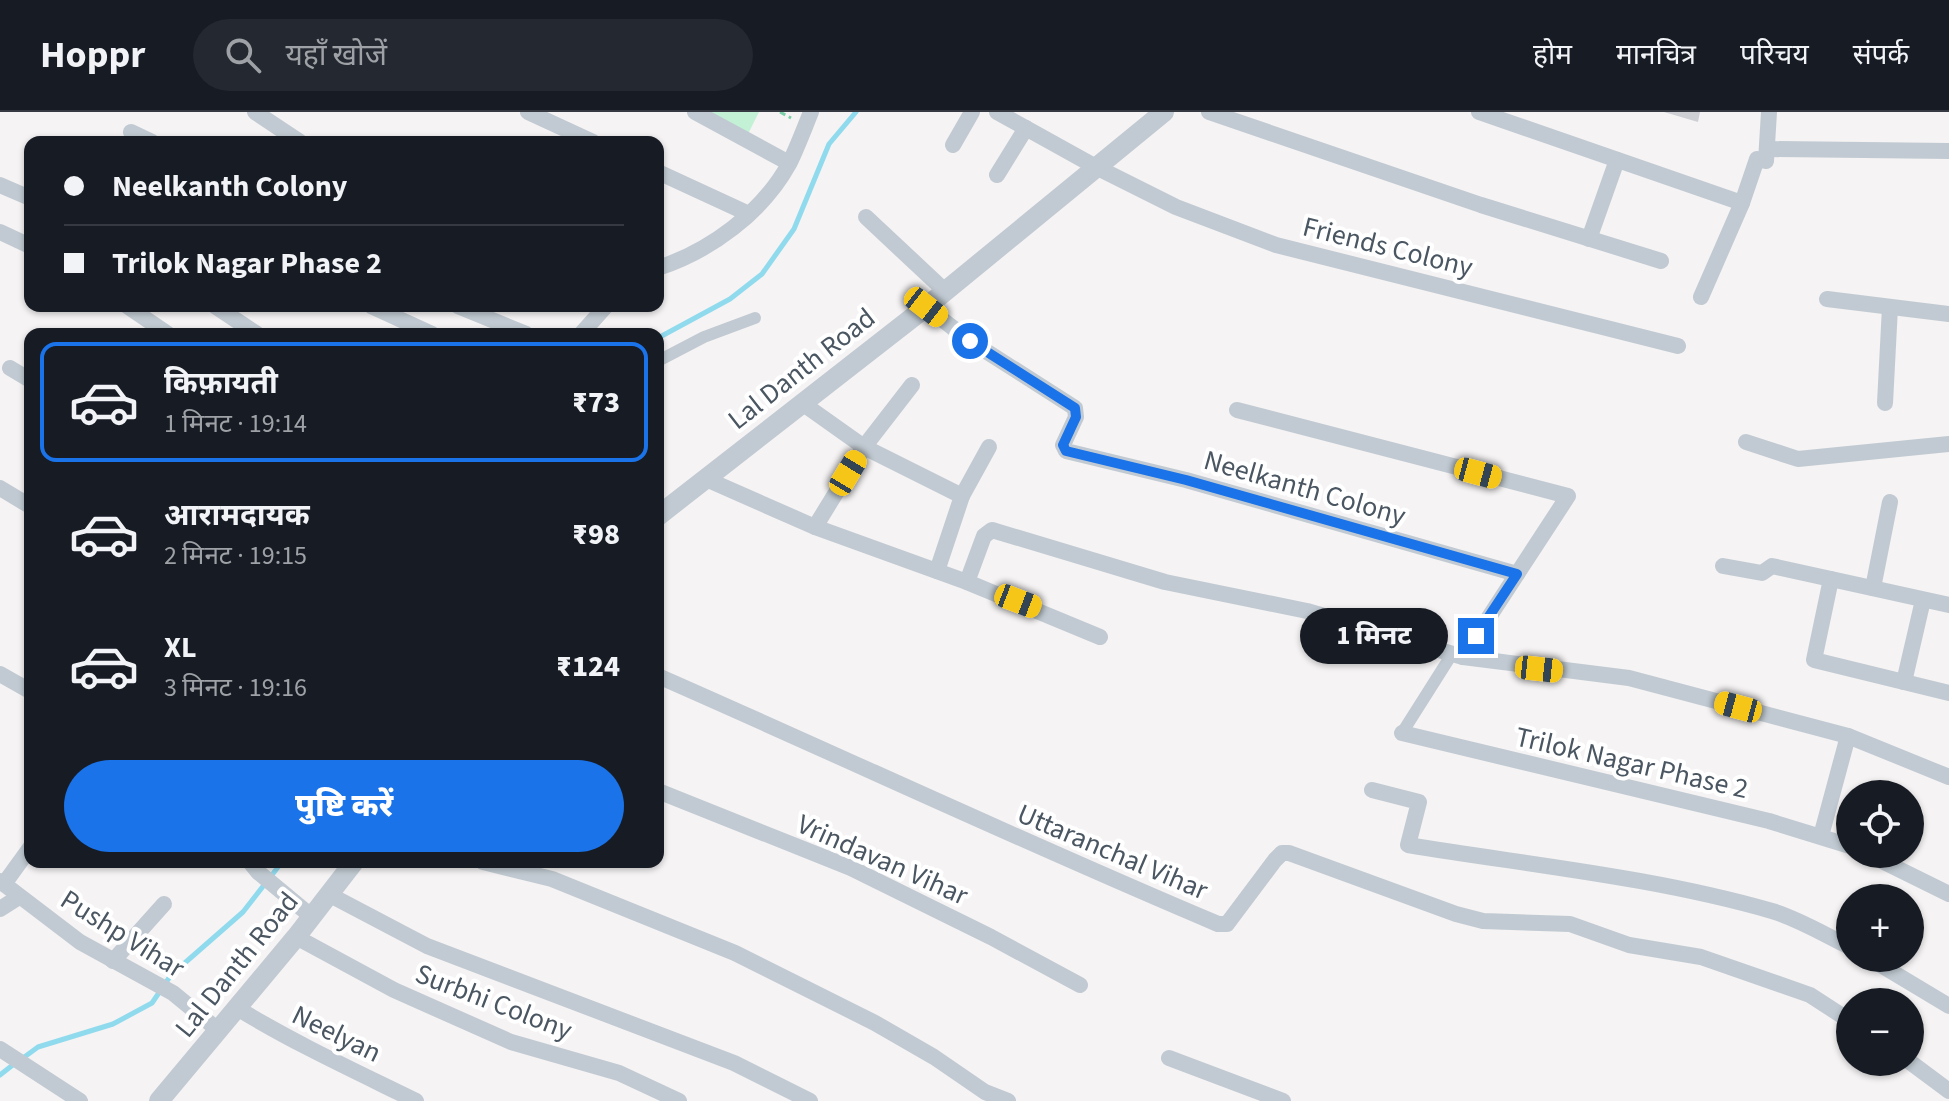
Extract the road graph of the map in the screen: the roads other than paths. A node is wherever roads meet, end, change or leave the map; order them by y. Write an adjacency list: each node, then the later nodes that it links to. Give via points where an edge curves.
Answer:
1 (255, 112): 14 (street)
2 (528, 112): 15 (street)
3 (695, 112): 20 (street)
4 (811, 112): 20 (street)
5 (972, 112): 16 (street)
6 (997, 112): 11 (street, Friends Colony)
7 (1164, 112): 21 (street, Lal Danth Road)
8 (1209, 112): 30 (street)
9 (1479, 112): 19 (street)
10 (1769, 112): 17 (street)
11 (1019, 120): 21 (street, Friends Colony); 23 (street)
12 (131, 132): 13 (street)
13 (139, 136)
14 (291, 136)
15 (580, 136)
16 (953, 145)
17 (1768, 149): 18 (street); 26 (street, via 1766,161 1757,159)
18 (1949, 151)
19 (1617, 160): 26 (street); 30 (street)
20 (789, 163): 27 (street)
21 (1096, 167): 34 (street, Lal Danth Road); 51 (street, Friends Colony, via 1176,207 1276,245)
22 (664, 175): 27 (street)
23 (997, 175)
24 (0, 185): 25 (street)
25 (24, 195)
26 (1742, 203): 35 (street)
27 (749, 214): 33 (street)
28 (866, 217): 34 (street)
29 (0, 232): 31 (street)
30 (1589, 239): 32 (street)
31 (24, 243)
32 (1661, 261)
33 (664, 266)
34 (945, 291): 37 (street, Lal Danth Road)
35 (1701, 297)
36 (1827, 299): 38 (street)
37 (926, 307): 56 (street, Lal Danth Road); 72 (street, Neelkanth Colony, via 1075,408 1063,445 1066,451)
38 (1890, 307): 44 (street); 57 (street)
39 (136, 312): 46 (street)
40 (224, 312): 47 (street)
41 (384, 312): 48 (street)
42 (473, 312): 49 (street)
43 (601, 312): 50 (street)
44 (1949, 314)
45 (755, 318): 52 (street)
46 (159, 328)
47 (248, 328)
48 (419, 328)
49 (511, 328)
50 (586, 328)
51 (1678, 346)
52 (664, 358)
53 (10, 368): 54 (street)
54 (24, 376)
55 (912, 385): 61 (street)
56 (802, 403): 61 (street); 63 (street, Lal Danth Road)
57 (1885, 403)
58 (1237, 410): 72 (street, via 1568,496)
59 (1746, 442): 60 (street, via 1798,459)
60 (1949, 444)
61 (864, 447): 65 (street); 69 (street)
62 (989, 447): 65 (street)
63 (706, 479): 68 (street, Lal Danth Road); 69 (street)
64 (0, 488): 66 (street)
65 (962, 496): 71 (street)
66 (24, 502)
67 (1890, 502): 75 (street)
68 (664, 511)
69 (815, 527): 71 (street)
70 (1723, 566): 73 (street, via 1762,573 1772,566)
71 (937, 571): 74 (street)
72 (1517, 574): 79 (street)
73 (1831, 579): 75 (street); 82 (street, via 1814,660)
74 (967, 582): 78 (street); 79 (street, via 984,536 992,530 1165,582 1307,611)
75 (1873, 588): 76 (street)
76 (1923, 600): 77 (street); 82 (street)
77 (1949, 605)
78 (1100, 637)
79 (1458, 656): 85 (street); 86 (street, via 1629,678)
80 (0, 674): 83 (street)
81 (664, 679): 111 (street, Uttaranchal Vihar, via 1054,856 1218,924 1232,919 1275,860 1289,853 1483,921 1570,924 1629,945 1701,957 1810,995)
82 (1904, 682): 84 (street)
83 (24, 688)
84 (1949, 693)
85 (1402, 733): 90 (street, Trilok Nagar Phase 2)
86 (1848, 736): 87 (street); 90 (street)
87 (1949, 777)
88 (1372, 790): 105 (street, via 1419,802 1408,845 1698,894 1774,912)
89 (664, 793): 108 (street, Vrindavan Vihar, via 851,868)
90 (1821, 836): 91 (street, Trilok Nagar Phase 2)
91 (1836, 841)
92 (24, 856): 97 (street)
93 (255, 868): 103 (street)
94 (350, 868): 99 (street, Lal Danth Road)
95 (507, 868): 122 (street, via 552,879 735,953 875,1023)
96 (1896, 868): 98 (street)
97 (2, 883): 100 (street, Pushp Vihar)
98 (1949, 894)
99 (330, 895): 103 (street, Lal Danth Road); 121 (street, via 427,946 734,1063)
100 (19, 897): 102 (street); 106 (street, Pushp Vihar)
101 (164, 904): 106 (street)
102 (0, 909)
103 (311, 916): 104 (street, Lal Danth Road)
104 (296, 937): 110 (street, Lal Danth Road); 120 (street, Surbhi Colony, via 394,990 511,1042 619,1073)
105 (1836, 941)
106 (113, 961): 112 (street, Pushp Vihar, via 155,981)
107 (1892, 972): 109 (street)
108 (1080, 985)
109 (1949, 1006)
110 (237, 1008): 112 (street, Lal Danth Road); 119 (street, Neelyan, via 284,1037)
111 (1836, 1012)
112 (218, 1030): 118 (street, Lal Danth Road)
113 (0, 1049): 117 (street)
114 (1169, 1058): 123 (street)
115 (1924, 1072): 116 (street)
116 (1949, 1091)
117 (80, 1101)
118 (159, 1101)
119 (416, 1101)
120 (679, 1101)
121 (810, 1101)
122 (1008, 1101)
123 (1283, 1101)

